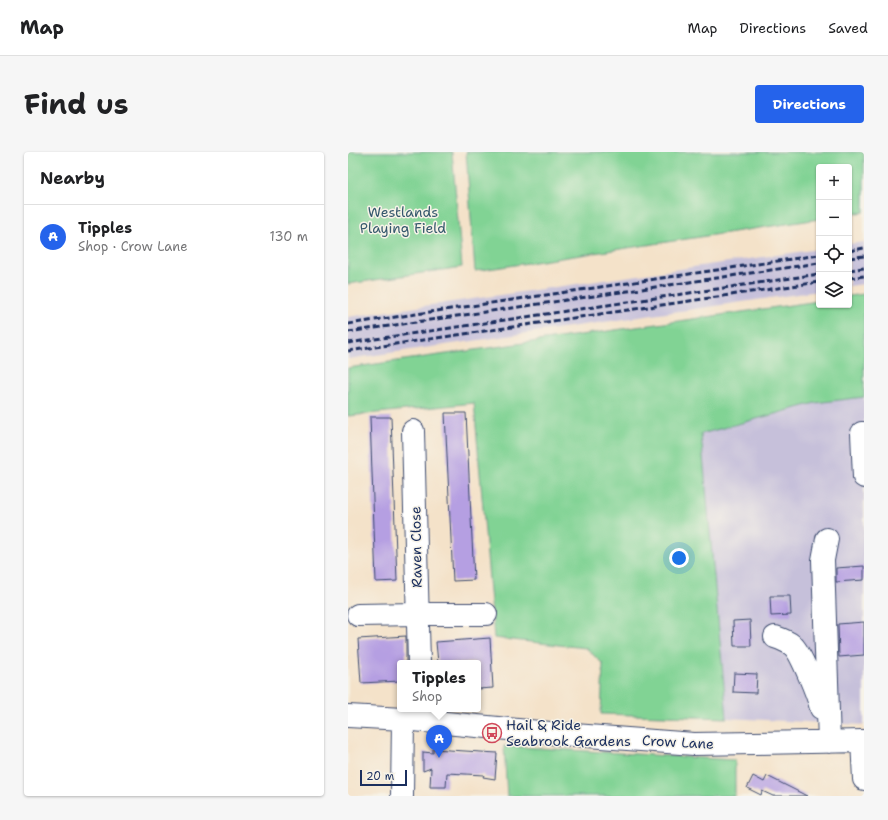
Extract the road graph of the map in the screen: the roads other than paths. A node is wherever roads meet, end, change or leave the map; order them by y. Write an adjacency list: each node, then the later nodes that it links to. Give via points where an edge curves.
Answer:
1 (413, 431): 5 (street, Raven Close)
2 (864, 433): 3 (street)
3 (864, 477)
4 (827, 539): 13 (street, via 823,560)
5 (417, 614): 6 (street); 7 (street); 9 (street, Raven Close)
6 (486, 614)
7 (358, 615)
8 (775, 637): 13 (street, via 793,646 805,666 818,697)
9 (419, 660)
10 (348, 716): 11 (street, Crow Lane)
11 (415, 716): 13 (street, Crow Lane, via 561,734 694,744); 15 (street)
12 (863, 741): 13 (street, Crow Lane); 14 (street)
13 (829, 742)
14 (864, 779)
15 (402, 796)

